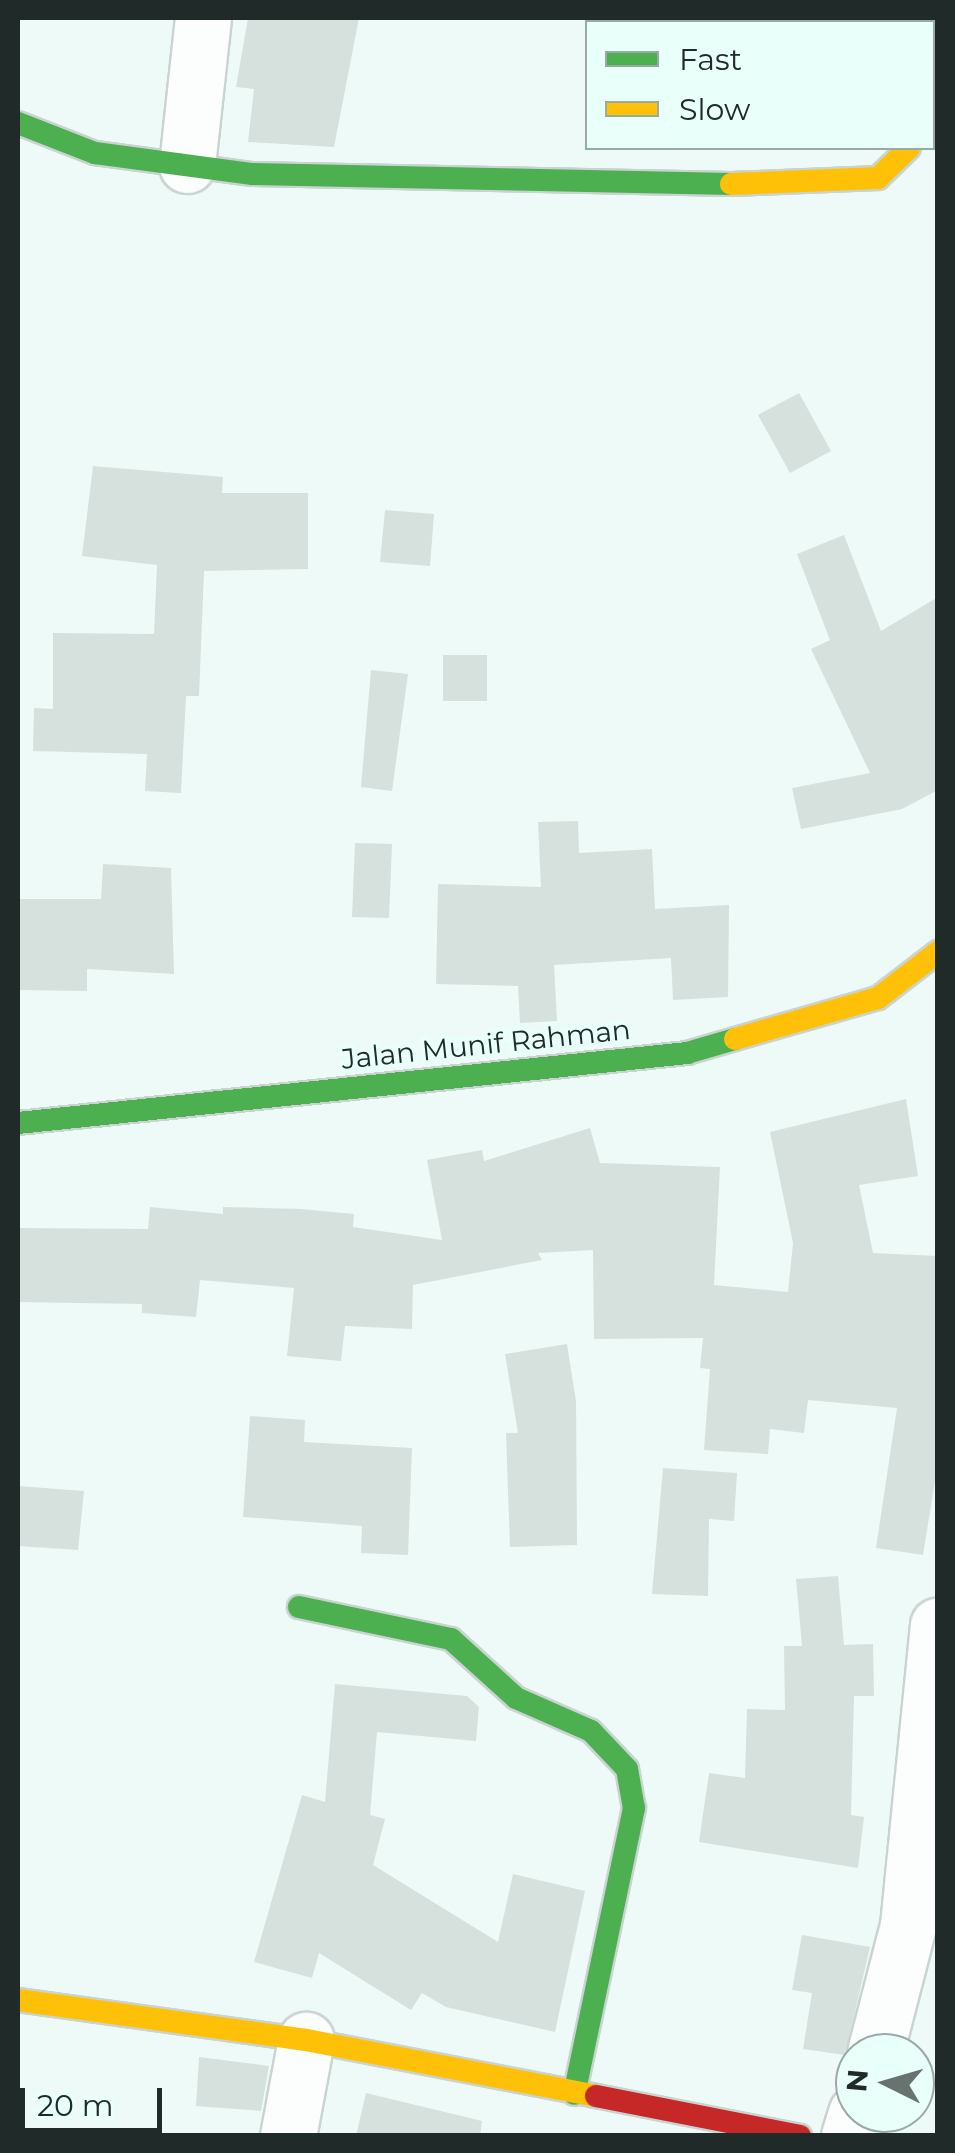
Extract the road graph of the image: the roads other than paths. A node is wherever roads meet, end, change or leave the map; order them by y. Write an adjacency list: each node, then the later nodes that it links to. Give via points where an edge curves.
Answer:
1 (204, 18): 4 (street)
2 (18, 123): 4 (street, via 94,153)
3 (907, 150): 4 (street, via 878,178 836,184 466,184)
4 (187, 165)
5 (938, 952): 6 (street, Jalan Munif Rahman, via 878,998 686,1053)
6 (18, 1123)
7 (299, 1607): 14 (street, via 451,1639 516,1698 591,1731 627,1768 634,1808)
8 (938, 1625): 9 (street)
9 (933, 1698): 10 (street)
10 (923, 1923): 12 (street)
11 (18, 2000): 13 (street)
12 (882, 2033)
13 (306, 2040): 14 (street); 15 (street)
14 (574, 2094): 16 (street)
15 (288, 2136)
16 (800, 2136)

